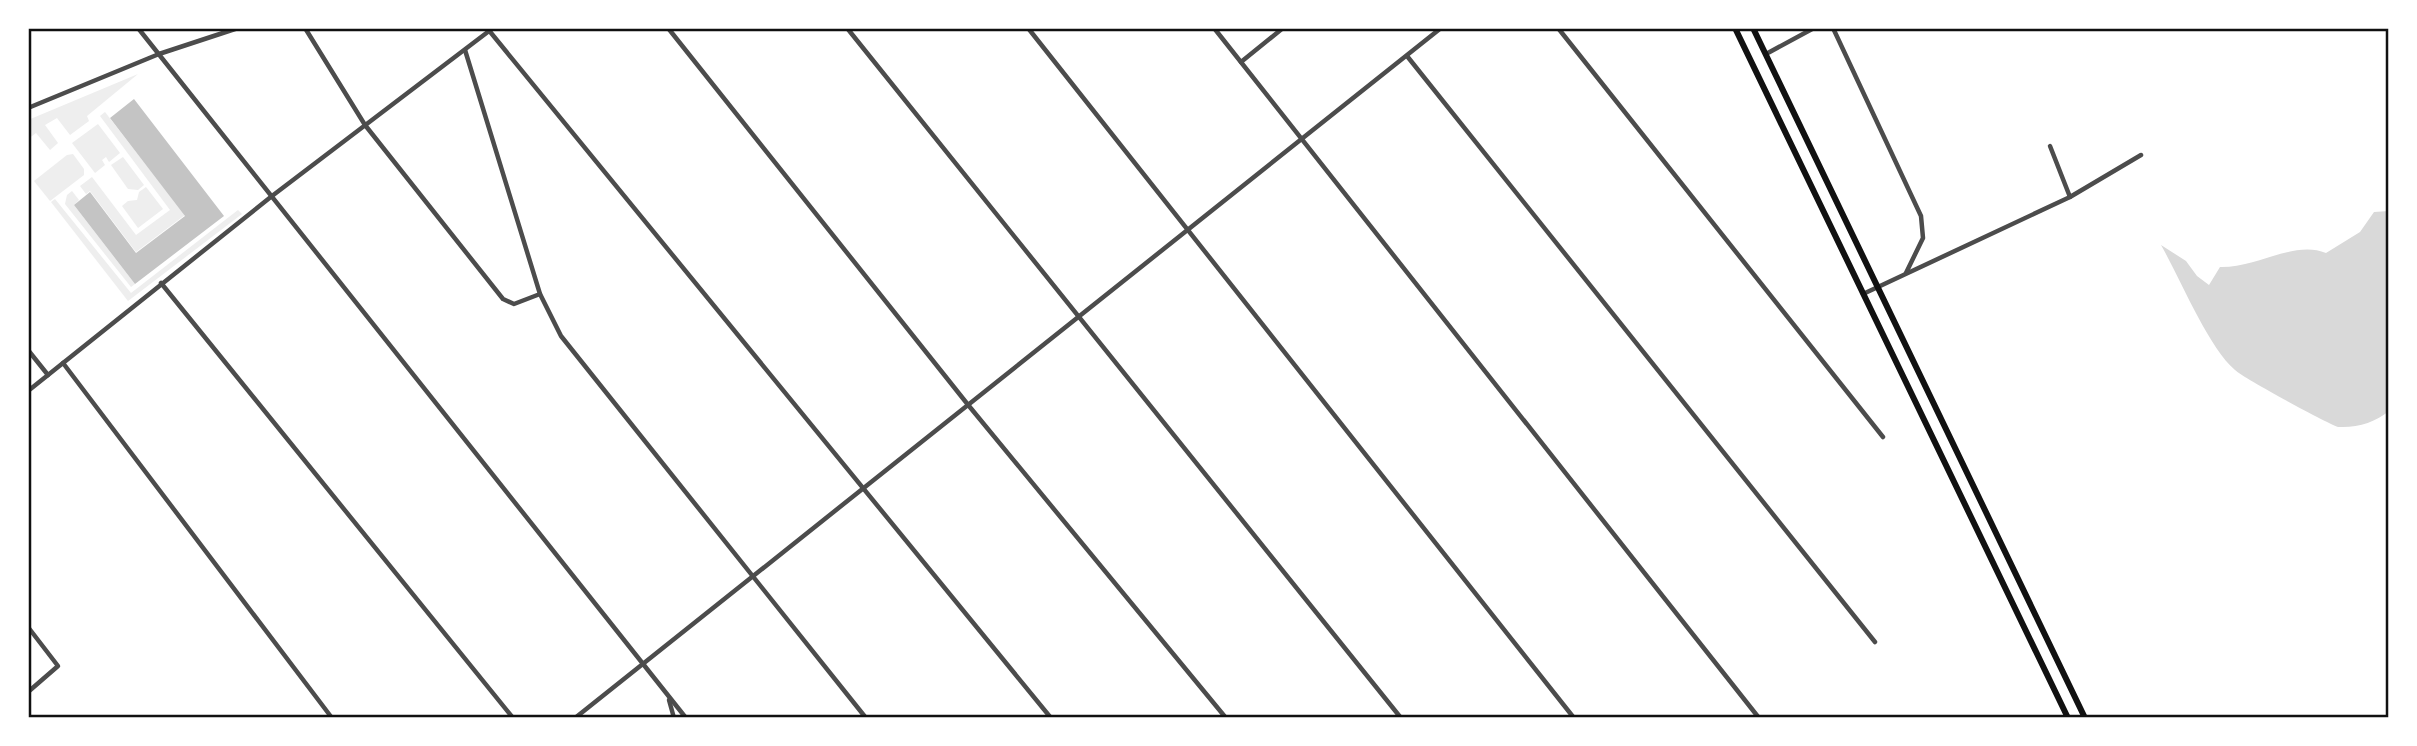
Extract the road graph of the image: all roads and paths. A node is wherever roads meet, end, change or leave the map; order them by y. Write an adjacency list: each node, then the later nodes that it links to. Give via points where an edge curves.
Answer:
1 (138, 28): 17 (street)
2 (238, 28): 17 (street)
3 (305, 28): 22 (street)
4 (668, 28): 39 (street)
5 (847, 28): 34 (street)
6 (1028, 28): 28 (street)
7 (1214, 28): 20 (street)
8 (1283, 28): 20 (street)
9 (1441, 28): 19 (street)
10 (1558, 28): 40 (street)
11 (1735, 28): 33 (main road)
12 (1753, 28): 18 (main road)
13 (1814, 28): 18 (street)
14 (1833, 28): 29 (street, via 1922,216 1923,238)
15 (490, 29): 16 (street); 41 (street)
16 (465, 50): 22 (street); 32 (street)
17 (159, 54): 21 (street); 26 (street)
18 (1766, 54): 31 (main road)
19 (1407, 56): 23 (street); 44 (street)
20 (1241, 62): 23 (street)
21 (28, 108)
22 (365, 125): 26 (street); 32 (street, via 503,299 514,304)
23 (1301, 141): 28 (street); 58 (street)
24 (2050, 146): 27 (street)
25 (2141, 155): 27 (street)
26 (272, 196): 30 (street); 45 (street)
27 (2070, 197): 29 (street)
28 (1191, 230): 34 (street); 57 (street)
29 (1905, 273): 31 (street)
30 (161, 283): 36 (street); 49 (street)
31 (1877, 287): 33 (street); 60 (main road)
32 (540, 294): 42 (street, via 561,336)
33 (1863, 294): 59 (main road)
34 (1080, 318): 39 (street); 56 (street)
35 (28, 350): 37 (street)
36 (63, 363): 37 (street); 48 (street)
37 (48, 375): 38 (street)
38 (28, 391)
39 (969, 406): 41 (street); 55 (street)
40 (1883, 437)
41 (862, 490): 42 (street); 54 (street)
42 (755, 576): 45 (street); 53 (street)
43 (28, 627): 46 (street, via 58,666)
44 (1875, 642)
45 (646, 664): 47 (street); 50 (street)
46 (29, 690)
47 (668, 695): 51 (street); 52 (street)
48 (332, 718)
49 (513, 718)
50 (575, 718)
51 (674, 718)
52 (686, 718)
53 (866, 718)
54 (1051, 718)
55 (1226, 718)
56 (1401, 718)
57 (1574, 718)
58 (1759, 718)
59 (2068, 718)
60 (2085, 718)

